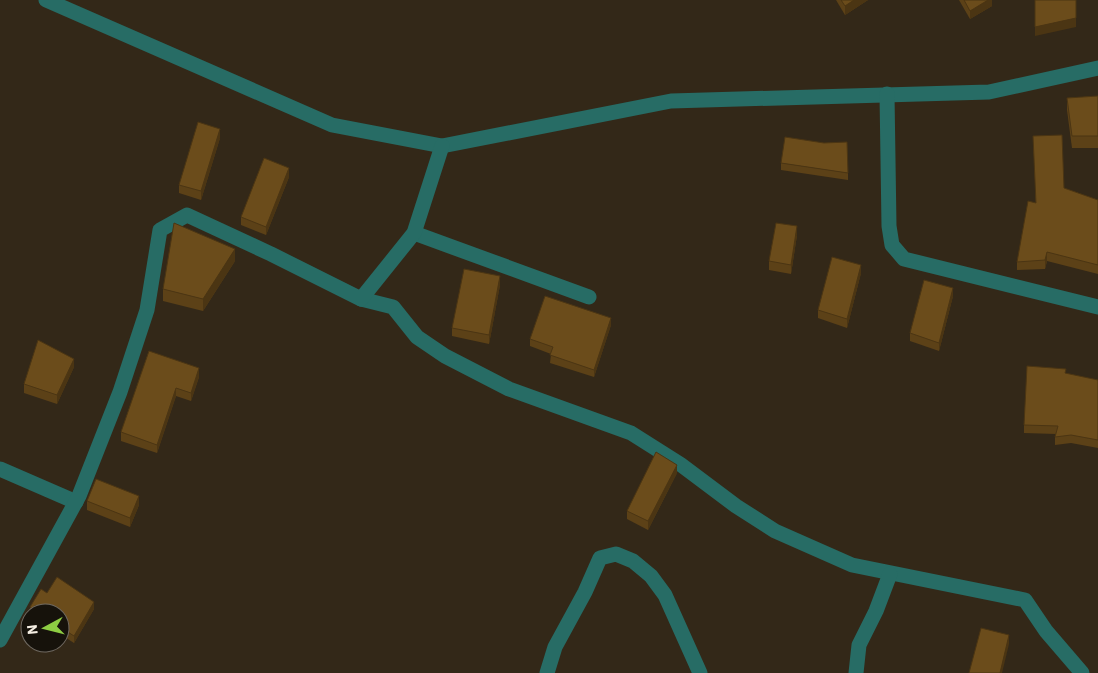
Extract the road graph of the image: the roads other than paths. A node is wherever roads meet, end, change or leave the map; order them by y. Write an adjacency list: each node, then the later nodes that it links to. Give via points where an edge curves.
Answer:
1 (46, 0): 4 (street, via 332,125)
2 (1098, 68): 3 (street, via 989,92)
3 (887, 94): 4 (street, via 671,101); 8 (street, via 889,226 892,244 904,259)
4 (442, 146): 5 (street)
5 (414, 233): 6 (street); 7 (street)
6 (589, 297)
7 (361, 299): 10 (street, via 187,215 160,230 147,310 120,392); 11 (street, via 393,307 417,337 509,390 631,433 775,530 852,565)
8 (1098, 307)
9 (0, 469): 10 (street)
10 (76, 502): 12 (street)
11 (890, 574): 15 (street, via 859,645); 16 (street, via 1026,600 1046,631)
12 (0, 640)
13 (547, 673): 14 (street, via 555,647 600,558 616,554 633,561 666,595)
14 (700, 673)
15 (856, 673)
16 (1082, 673)

